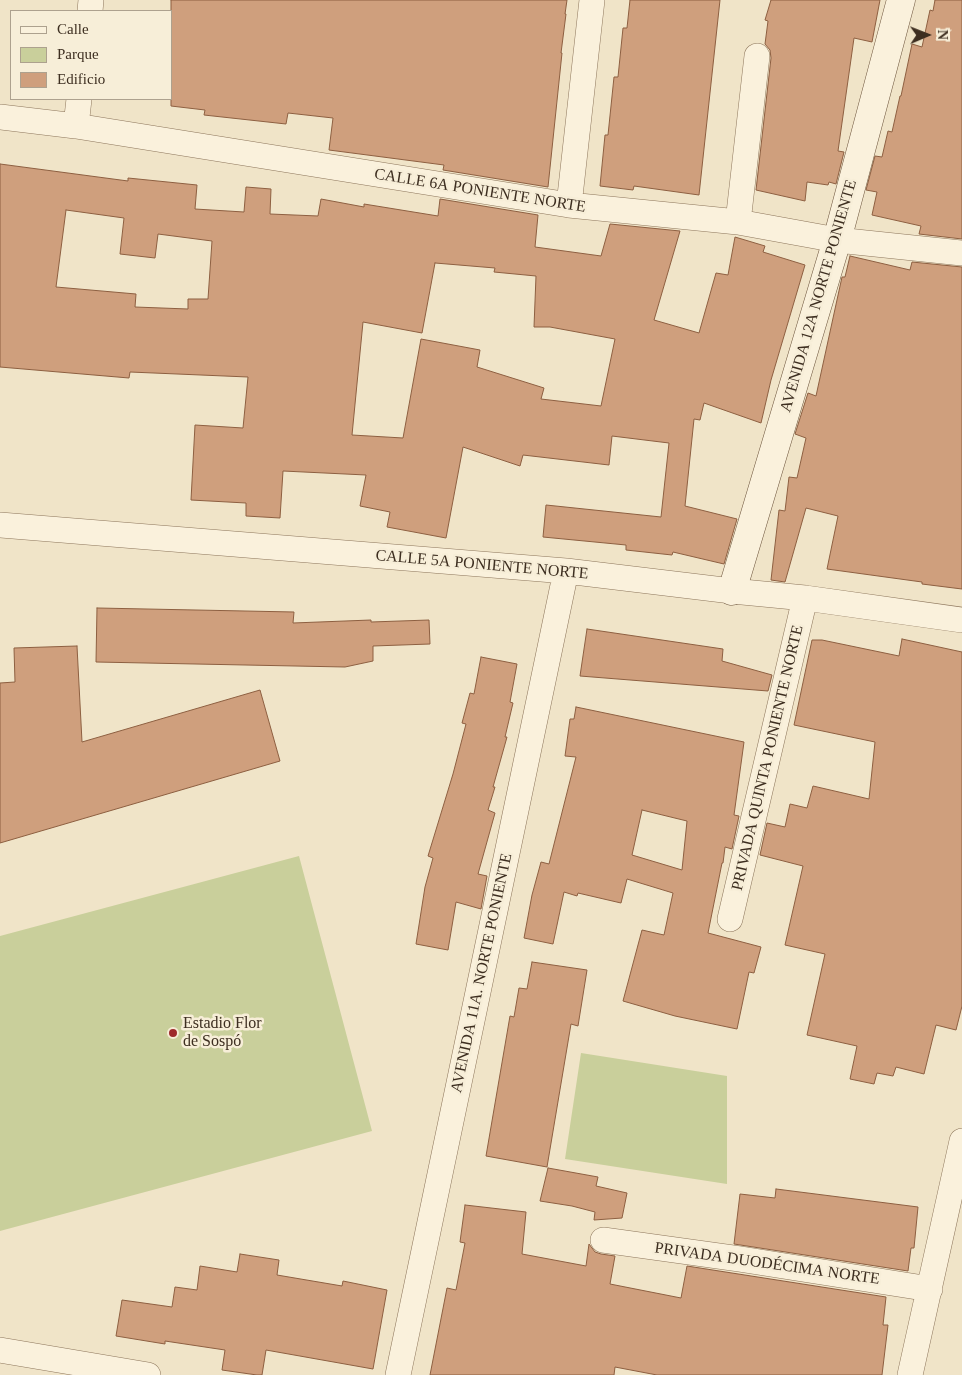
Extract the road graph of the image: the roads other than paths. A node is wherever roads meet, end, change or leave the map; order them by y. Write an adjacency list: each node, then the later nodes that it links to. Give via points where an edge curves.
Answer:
1 (592, 0): 7 (street)
2 (901, 0): 9 (street, AVENIDA 12A NORTE PONIENTE)
3 (757, 56): 8 (street)
4 (79, 100): 6 (street)
5 (0, 117): 6 (street, CALLE 6A PONIENTE NORTE)
6 (76, 126): 7 (street, CALLE 6A PONIENTE NORTE)
7 (568, 205): 8 (street, CALLE 6A PONIENTE NORTE)
8 (738, 222): 9 (street, CALLE 6A PONIENTE NORTE)
9 (837, 240): 10 (street, CALLE 6A PONIENTE NORTE); 13 (street, AVENIDA 12A NORTE PONIENTE)
10 (962, 253)
11 (0, 525): 12 (street, CALLE 5A PONIENTE NORTE)
12 (566, 571): 13 (street, CALLE 5A PONIENTE NORTE); 22 (street, AVENIDA 11A. NORTE PONIENTE)
13 (732, 591): 14 (street, CALLE 5A PONIENTE NORTE)
14 (806, 598): 15 (street, CALLE 5A PONIENTE NORTE); 16 (street, PRIVADA QUINTA PONIENTE NORTE)
15 (962, 620)
16 (730, 919)
17 (962, 1141): 19 (street)
18 (603, 1240): 19 (street, PRIVADA DUODÉCIMA NORTE)
19 (930, 1288): 23 (street)
20 (0, 1350): 21 (street)
21 (148, 1375)
22 (398, 1375)
23 (910, 1375)

